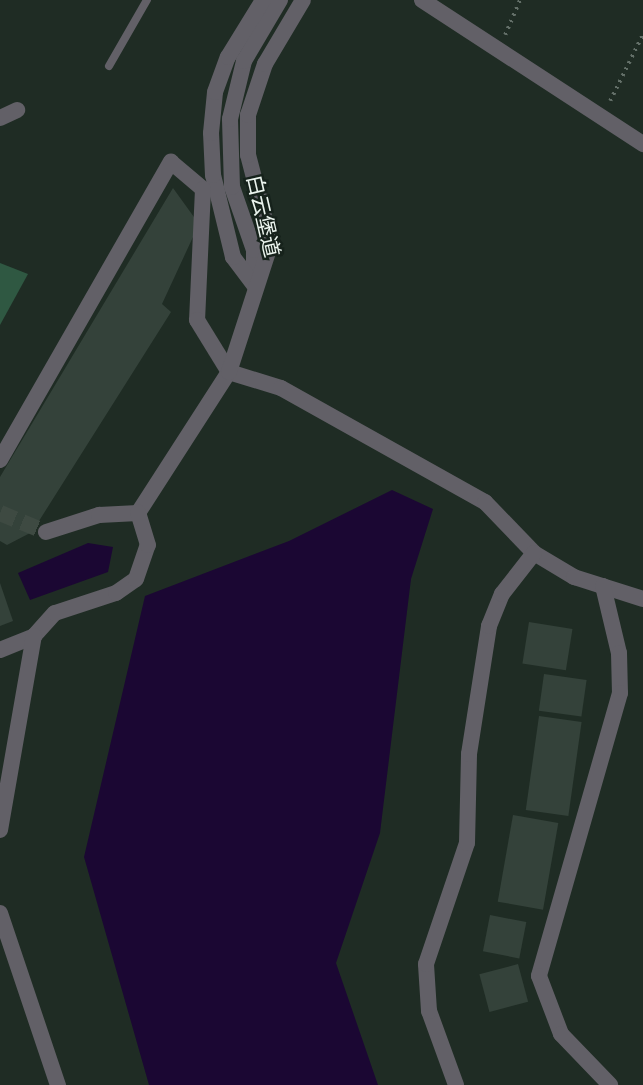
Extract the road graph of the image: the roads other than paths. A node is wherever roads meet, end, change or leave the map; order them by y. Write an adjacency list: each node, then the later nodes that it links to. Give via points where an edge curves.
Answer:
1 (147, 0): 6 (lane)
2 (262, 0): 10 (street, via 228,57 215,92 211,133 213,175 233,257)
3 (280, 0): 10 (street, 白云堡道, via 244,61 230,119 232,187 254,250)
4 (303, 0): 10 (street, via 265,64 248,115 248,155 271,243)
5 (422, 0): 9 (street)
6 (108, 66)
7 (17, 110): 8 (street)
8 (0, 118)
9 (643, 144)
10 (254, 285): 11 (street)
11 (229, 372): 12 (street, via 197,320 203,189 171,162); 13 (street); 15 (street, via 281,388 485,502)
12 (0, 460)
13 (138, 513): 14 (street, via 99,515); 18 (street, via 148,545 136,579 116,593 55,613)
14 (46, 532)
15 (534, 553): 16 (street); 23 (street, via 502,594 489,626 469,754 467,844 426,964 429,1011)
16 (603, 586): 17 (street); 24 (street, via 619,653 620,693 539,976 561,1034)
17 (643, 599)
18 (34, 636): 19 (street); 20 (street)
19 (0, 650)
20 (0, 830)
21 (0, 913): 22 (street)
22 (58, 1085)
23 (456, 1085)
24 (610, 1085)

